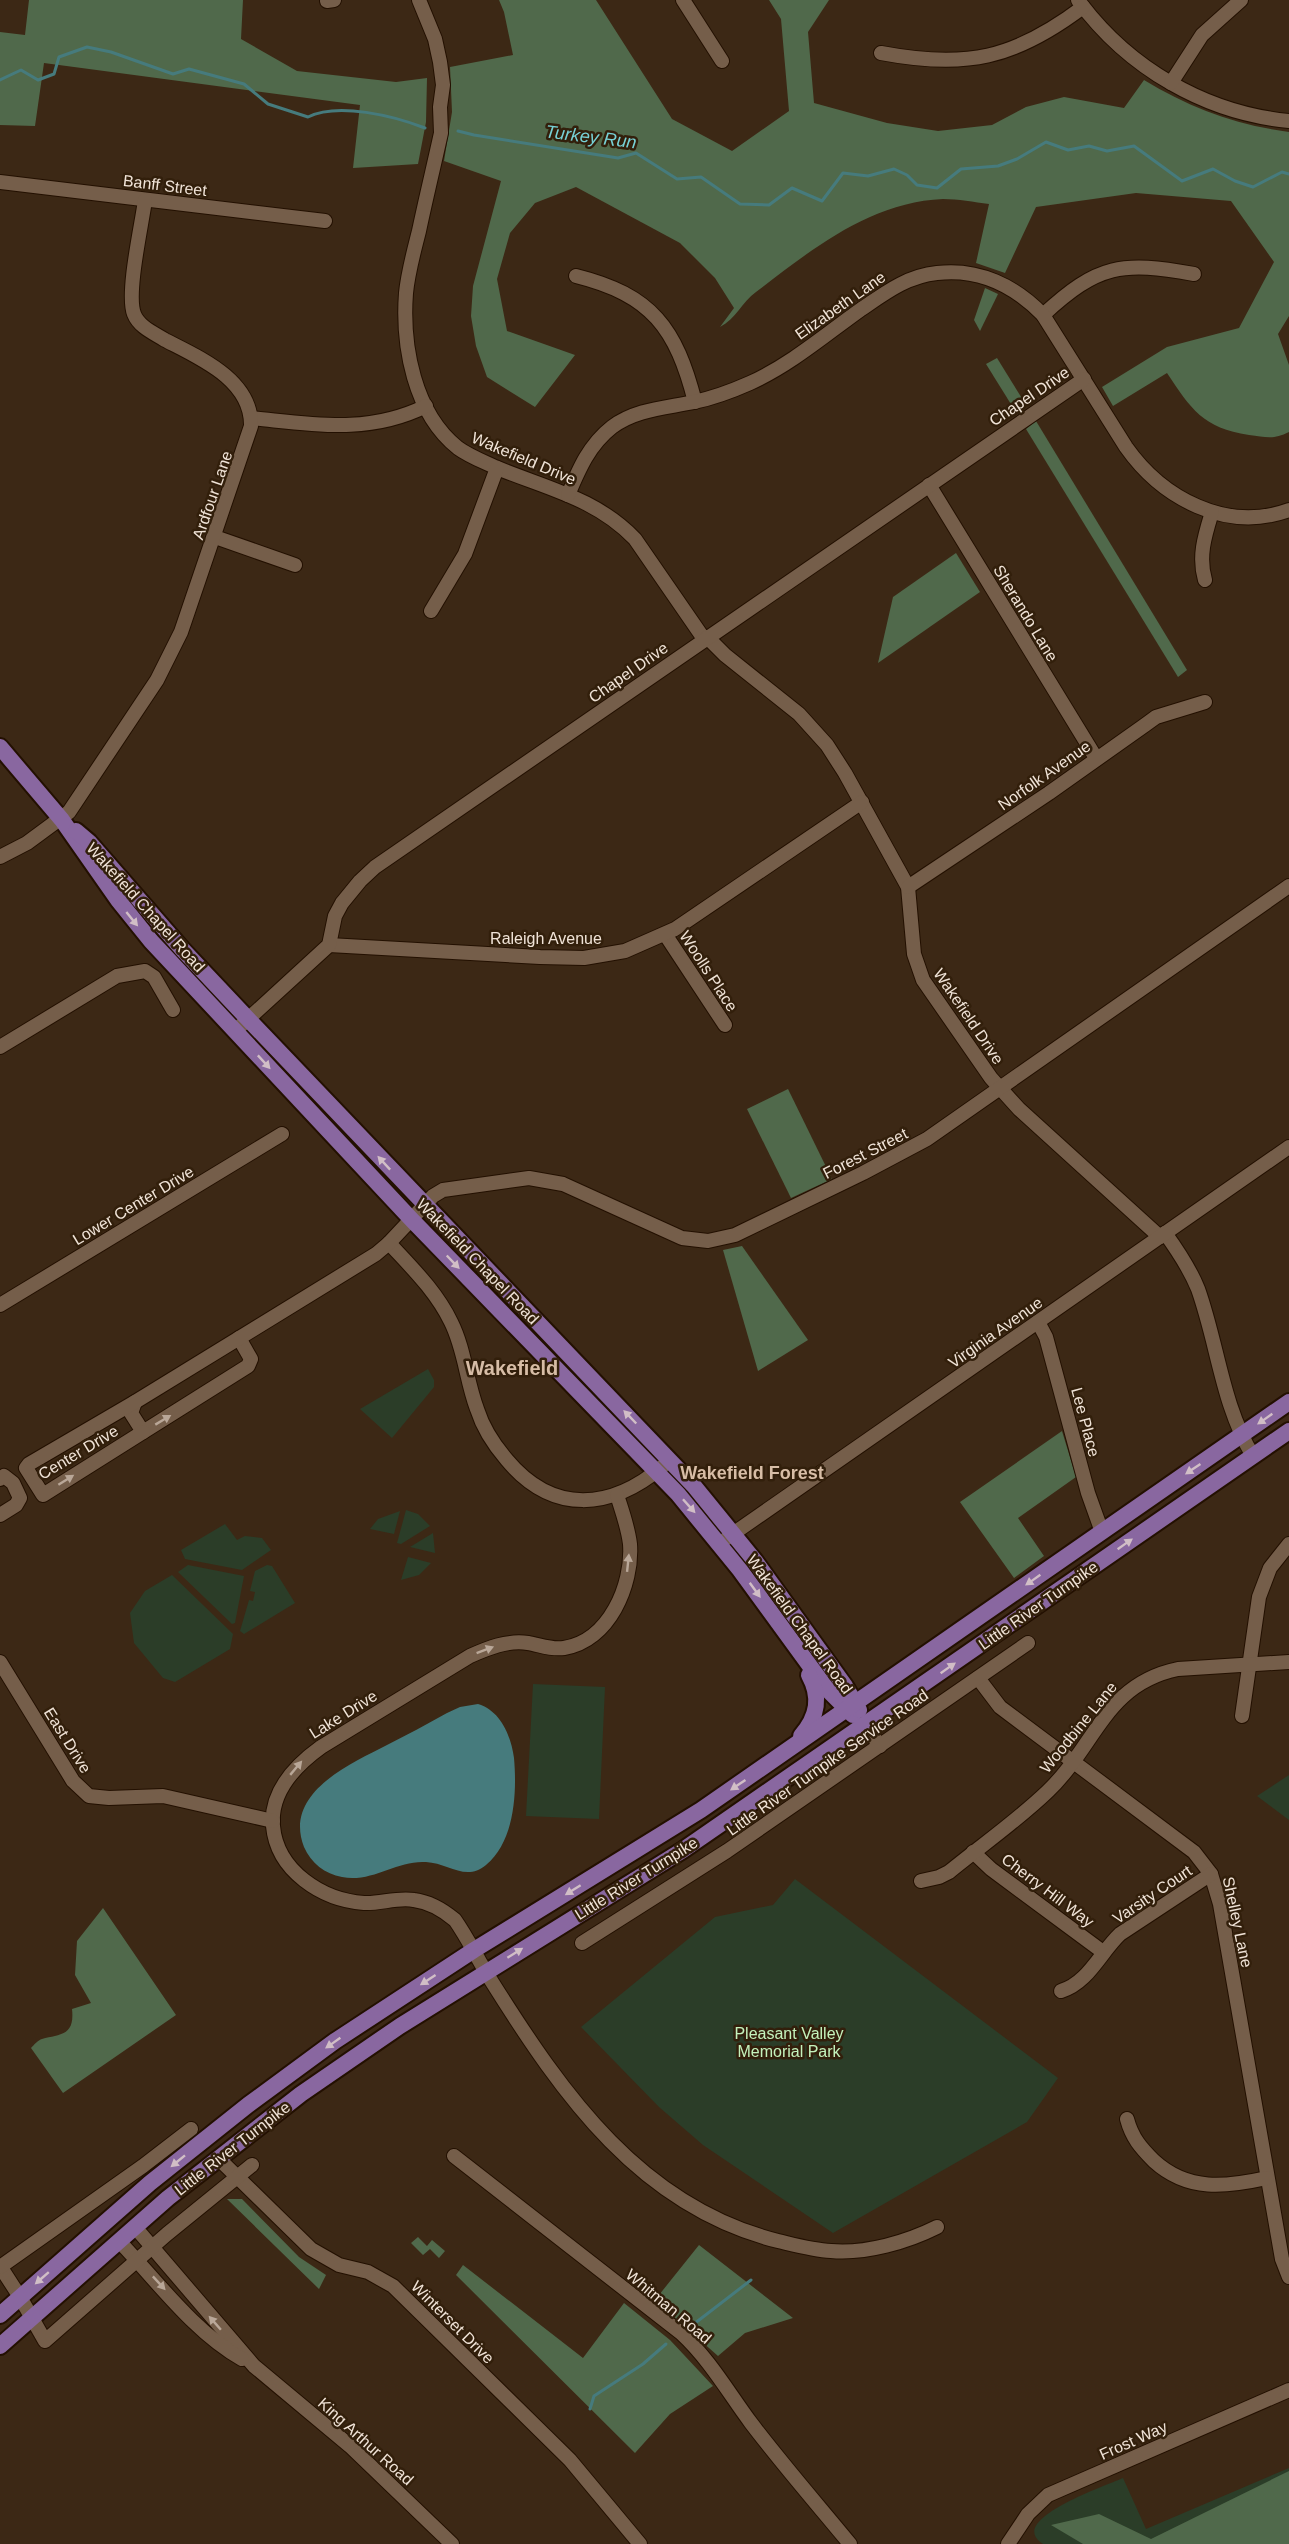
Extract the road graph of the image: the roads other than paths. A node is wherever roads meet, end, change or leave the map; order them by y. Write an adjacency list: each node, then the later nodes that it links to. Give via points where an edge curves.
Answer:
1 (419, 0): 17 (street, Wakefield Drive, via 435,39 450,108 441,128 406,292 410,357)
2 (683, 0): 6 (street)
3 (1241, 0): 7 (street, via 1202,35)
4 (1081, 3): 5 (street, via 1046,34 986,57 941,61); 7 (street, via 1122,49)
5 (881, 53)
6 (722, 61)
7 (1171, 83): 8 (street, via 1226,108)
8 (1289, 121)
9 (0, 182): 10 (street, Banff Street)
10 (145, 200): 11 (street, Banff Street); 18 (street, via 133,312 137,320 158,336 222,372 239,390)
11 (325, 221)
12 (1194, 274): 14 (street, via 1135,266 1106,271 1076,286)
13 (576, 276): 16 (street, via 614,287 658,319 679,350)
14 (1043, 315): 15 (street, Elizabeth Lane); 16 (street, Elizabeth Lane, via 1016,291 981,275 953,272 922,276 892,288 768,374)
15 (1084, 379): 20 (street, Chapel Drive); 23 (street, Elizabeth Lane, via 1150,478 1182,500)
16 (695, 402): 21 (street, Elizabeth Lane, via 640,412 613,426 584,459)
17 (426, 406): 18 (street, via 395,418 355,426); 19 (street, Wakefield Drive, via 437,425 459,448)
18 (251, 418): 24 (street, Ardfour Lane, via 246,445)
19 (497, 468): 21 (street, Wakefield Drive); 27 (street, via 465,554)
20 (929, 484): 28 (street, Chapel Drive); 31 (street, Sherando Lane)
21 (568, 495): 28 (street, Wakefield Drive, via 609,515 629,533)
22 (1289, 510): 23 (street, Elizabeth Lane, via 1248,516)
23 (1212, 512): 26 (street, via 1201,561)
24 (215, 537): 25 (street); 33 (street, Ardfour Lane, via 171,656 78,803)
25 (295, 565)
26 (1205, 580)
27 (431, 611)
28 (706, 638): 32 (street, Wakefield Drive, via 813,728); 38 (street, Chapel Drive, via 375,867 342,903)
29 (1205, 702): 31 (street, Norfolk Avenue, via 1156,717)
30 (0, 747): 33 (main road, Wakefield Chapel Road)
31 (1096, 758): 36 (street, Norfolk Avenue)
32 (862, 802): 36 (street, Wakefield Drive); 37 (street, Raleigh Avenue)
33 (62, 820): 34 (street, Ardfour Lane); 40 (main road, Wakefield Chapel Road, via 89,842); 42 (main road, Wakefield Chapel Road, one-way to 42, via 132,919)
34 (0, 857)
35 (1289, 886): 44 (street, Forest Street)
36 (908, 887): 44 (street, Wakefield Drive, via 915,954 923,980)
37 (665, 934): 38 (street, Raleigh Avenue, via 625,951 584,958); 41 (street, Woolls Place)
38 (329, 945): 40 (street)
39 (173, 1010): 43 (street, via 154,977 145,970 117,976)
40 (248, 1019): 42 (street); 47 (main road, Wakefield Chapel Road, one-way to 40)
41 (725, 1025)
42 (235, 1031): 48 (main road, Wakefield Chapel Road, one-way to 48)
43 (0, 1047)
44 (1001, 1089): 47 (street, Forest Street, via 909,1150 755,1227 721,1239 682,1238 542,1178 456,1186 443,1190); 49 (street, Wakefield Drive)
45 (282, 1134): 51 (street, Lower Center Drive)
46 (1289, 1147): 49 (street, Virginia Avenue)
47 (424, 1205): 48 (street, Forest Street); 60 (main road, Wakefield Chapel Road, one-way to 47)
48 (412, 1220): 50 (street, Center Drive); 61 (main road, Wakefield Chapel Road, one-way to 61)
49 (1162, 1235): 52 (street, Virginia Avenue); 58 (street, Wakefield Drive, via 1178,1251 1198,1289)
50 (389, 1244): 53 (street, Center Drive); 63 (street, via 442,1305 461,1345 476,1409 513,1467 538,1488 564,1499 592,1501)
51 (0, 1305)
52 (1038, 1322): 65 (street, Lee Place, via 1046,1337); 66 (street, Virginia Avenue)
53 (239, 1338): 54 (street, Center Drive); 57 (street, Center Drive, one-way to 53, via 248,1366 251,1359)
54 (135, 1402): 57 (street, Center Drive, via 131,1413); 57 (street, Center Drive, one-way to 57, via 26,1468 43,1495)
55 (1289, 1402): 58 (main road, Little River Turnpike, one-way to 58)
56 (1289, 1431): 59 (main road, Little River Turnpike)
57 (143, 1432)
58 (1241, 1436): 59 (street, Wakefield Drive); 65 (main road, Little River Turnpike, one-way to 65)
59 (1253, 1456): 77 (main road, Little River Turnpike, one-way to 59)
60 (670, 1460): 61 (street); 66 (main road, Wakefield Chapel Road)
61 (656, 1472): 63 (street); 67 (main road, Wakefield Chapel Road, one-way to 67)
62 (0, 1479): 64 (street, via 4,1476 11,1481 20,1498)
63 (617, 1495): 81 (street, Lake Drive, one-way to 63, via 283,1787 303,1760 470,1656 509,1644 561,1649 597,1633 616,1605 629,1566 627,1526)
64 (0, 1515)
65 (1102, 1532): 75 (main road, Little River Turnpike, one-way to 75)
66 (734, 1533): 67 (street, Virginia Avenue); 75 (main road, Wakefield Chapel Road)
67 (720, 1544): 70 (main road, Wakefield Chapel Road, one-way to 70)
68 (1289, 1544): 73 (street, via 1263,1582)
69 (1028, 1643): 74 (street, Little River Turnpike Service Road)
70 (794, 1645): 75 (main road, Wakefield Chapel Road, via 826,1688); 79 (main road, via 816,1688 817,1698 810,1725)
71 (0, 1662): 81 (street, East Drive, via 73,1781 89,1796 163,1796)
72 (1289, 1662): 73 (street, Woodbine Lane)
73 (1250, 1664): 76 (street); 80 (street, Woodbine Lane, via 1178,1669 1148,1678 1114,1704)
74 (978, 1678): 78 (street, Little River Turnpike Service Road); 80 (street, Shelley Lane, via 1000,1707)
75 (851, 1706): 77 (main road, Wakefield Chapel Road); 79 (main road, Little River Turnpike)
76 (1242, 1716)
77 (865, 1725): 78 (street, Wakefield Chapel Road); 88 (main road, Little River Turnpike, one-way to 77, via 683,1850)
78 (880, 1746): 85 (street, Little River Turnpike Service Road, via 712,1861)
79 (786, 1752): 86 (main road, Little River Turnpike, one-way to 86, via 692,1816)
80 (1072, 1761): 82 (street, Woodbine Lane, via 1048,1791); 83 (street, Shelley Lane, via 1194,1852)
81 (273, 1821): 86 (street, via 278,1846 298,1875 324,1894 353,1902 424,1902 455,1920)
82 (973, 1852): 84 (street, Woodbine Lane, via 949,1872); 87 (street, Cherry Hill Way)
83 (1211, 1874): 87 (street, Varsity Court, via 1120,1935); 96 (street, Shelley Lane, via 1220,1904)
84 (921, 1881)
85 (582, 1943)
86 (474, 1950): 88 (street); 104 (main road, Little River Turnpike, one-way to 104, via 265,2092 150,2183)
87 (1103, 1952): 89 (street, Varsity Court, via 1084,1978)
88 (486, 1972): 93 (main road, Little River Turnpike, via 342,2066); 98 (street, via 558,2082 598,2130 653,2180 711,2218 762,2237 832,2252 869,2248)
89 (1060, 1991)
90 (1127, 2119): 96 (street, via 1143,2151 1177,2177 1218,2186)
91 (191, 2129): 102 (street)
92 (454, 2156): 113 (street, Whitman Road, via 697,2348 755,2428)
93 (218, 2158): 95 (street, Winterset Drive); 97 (main road, Little River Turnpike)
94 (252, 2165): 95 (street)
95 (237, 2177): 100 (street); 112 (street, Winterset Drive, via 311,2249 339,2265 368,2272 393,2286 570,2460)
96 (1267, 2178): 103 (street, Shelley Lane)
97 (135, 2227): 99 (main road, Little River Turnpike); 100 (street, King Arthur Road)
98 (937, 2227)
99 (119, 2241): 101 (street, King Arthur Road); 106 (main road, Little River Turnpike)
100 (152, 2247): 101 (street); 108 (street, King Arthur Road, one-way to 100)
101 (137, 2260): 106 (street, via 45,2341); 108 (street, King Arthur Road, one-way to 108, via 212,2338)
102 (0, 2267): 104 (street)
103 (1289, 2277)
104 (20, 2297): 105 (main road, Little River Turnpike); 106 (street)
105 (0, 2314)
106 (32, 2318): 107 (main road, Little River Turnpike)
107 (0, 2346)
108 (254, 2366): 111 (street, King Arthur Road, via 350,2446)
109 (1289, 2390): 110 (street, Frost Way, via 1048,2495 1028,2514)
110 (1011, 2540): 114 (street)
111 (452, 2544)
112 (640, 2544)
113 (850, 2544)
114 (1025, 2544)

